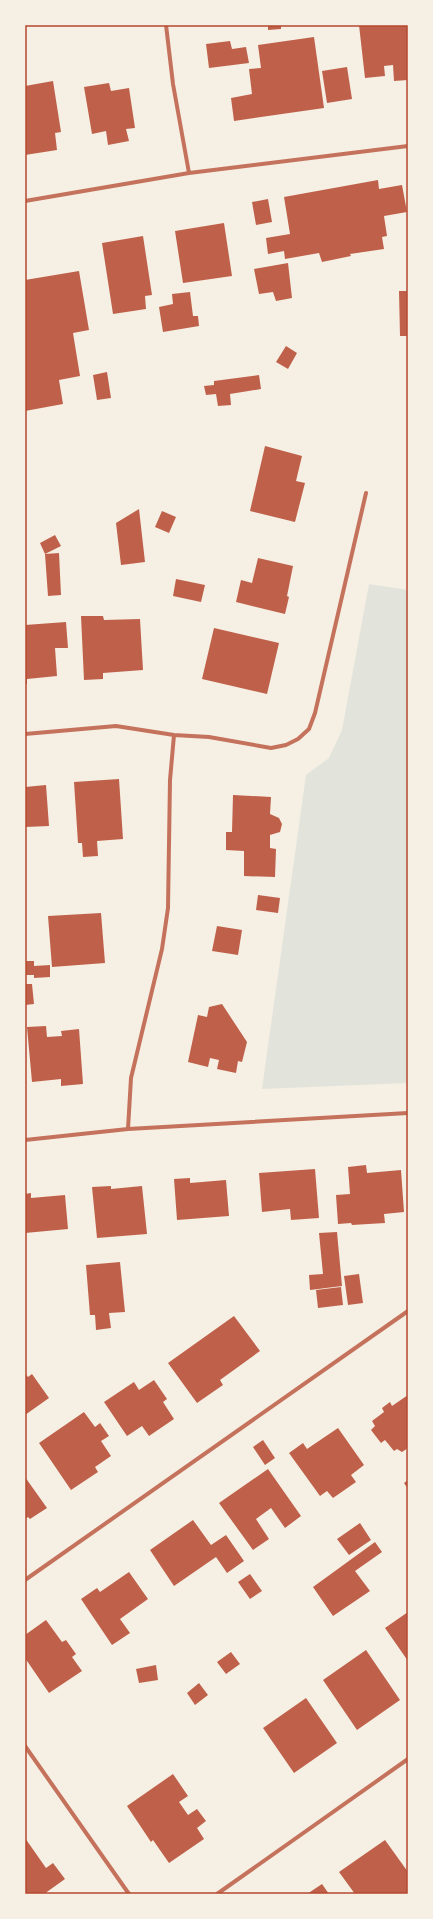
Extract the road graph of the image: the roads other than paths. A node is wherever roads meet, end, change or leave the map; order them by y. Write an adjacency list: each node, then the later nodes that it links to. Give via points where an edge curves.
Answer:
1 (166, 25): 3 (street, via 173,84)
2 (408, 146): 3 (street)
3 (189, 173): 4 (street)
4 (25, 201)
5 (366, 493): 7 (street, via 315,714 309,729 286,745 271,748 209,737)
6 (25, 734): 7 (street, via 116,726)
7 (174, 735): 9 (street, via 170,780 168,908 162,949 131,1078)
8 (408, 1113): 9 (street)
9 (128, 1129): 10 (street)
10 (25, 1140)
11 (408, 1311): 12 (street)
12 (25, 1580)
13 (25, 1746): 15 (street)
14 (408, 1759): 16 (street)
15 (129, 1894)
16 (217, 1894)

